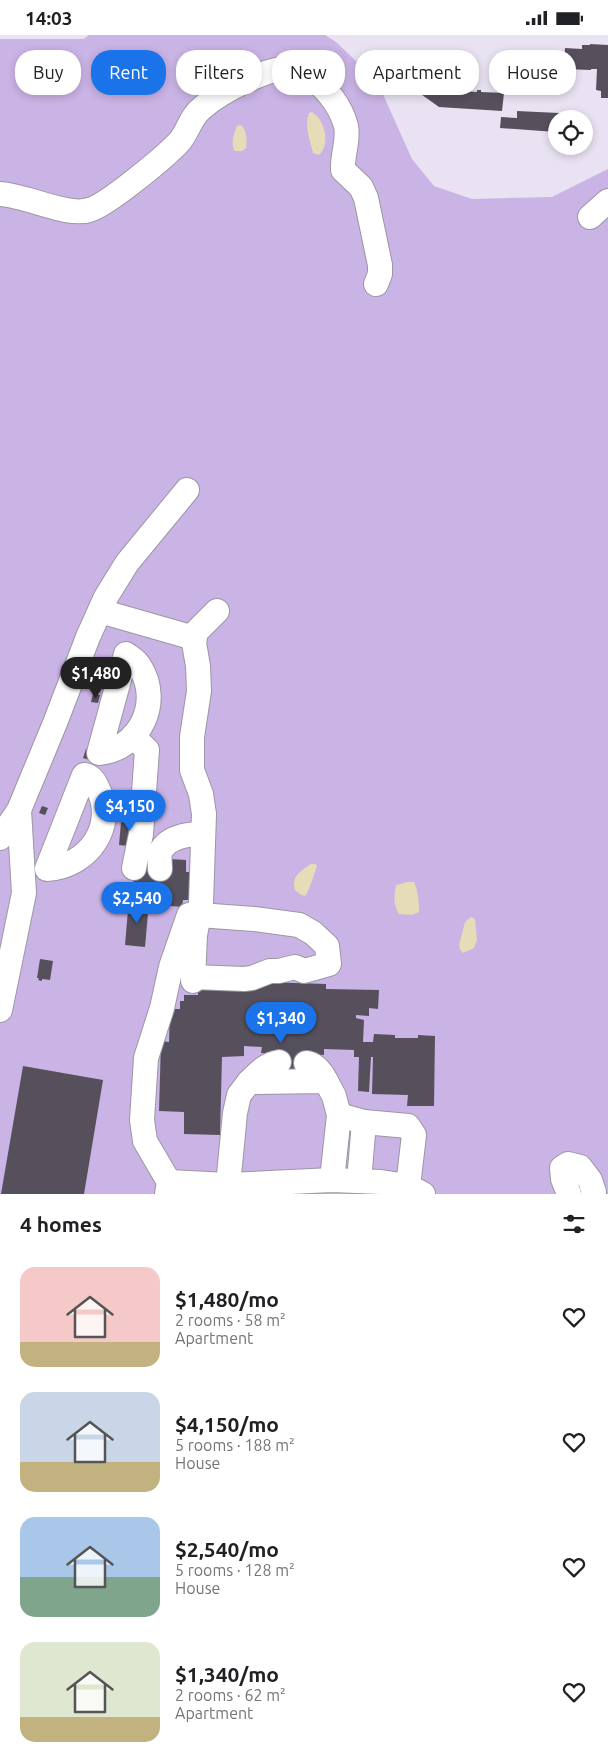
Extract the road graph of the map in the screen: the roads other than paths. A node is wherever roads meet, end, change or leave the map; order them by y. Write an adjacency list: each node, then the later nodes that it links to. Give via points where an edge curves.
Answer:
1 (0, 194): 4 (lane, via 72,211 88,211 118,192 178,143 200,109 212,99 257,75 271,70 294,69 327,90 345,123 347,135 343,170 361,187 366,198 380,265)
2 (608, 201): 3 (lane)
3 (590, 217)
4 (376, 284)
5 (187, 490): 6 (lane, via 127,563)
6 (100, 611): 8 (lane); 10 (lane)
7 (216, 611): 8 (lane)
8 (194, 638): 11 (lane, via 199,691 192,737 192,770 203,804)
9 (134, 712): 13 (lane, via 146,750 141,834)
10 (19, 810): 12 (lane); 17 (lane, via 24,893)
11 (202, 834): 14 (lane, via 176,838 168,844 160,853); 15 (lane)
12 (0, 838)
13 (134, 868)
14 (160, 869)
15 (201, 891): 16 (lane); 27 (lane, via 176,951 146,1057 142,1120 145,1141)
16 (199, 915): 16 (lane, via 299,925 327,946 329,964 304,971 295,967 270,971 244,979 193,979)
17 (0, 1010)
18 (278, 1062): 20 (lane, via 260,1070)
19 (306, 1063): 21 (lane, via 322,1072)
20 (249, 1081): 21 (lane); 26 (lane, via 239,1095 234,1113)
21 (326, 1081): 22 (lane)
22 (339, 1115): 23 (lane); 24 (lane)
23 (364, 1122): 25 (lane); 29 (lane, via 408,1126 414,1135)
24 (332, 1180): 25 (lane); 28 (lane)
25 (359, 1181): 29 (lane)
26 (228, 1185): 27 (lane); 28 (lane)
27 (168, 1188)
28 (256, 1189)
29 (415, 1190)
30 (570, 1194): 31 (lane, via 562,1169 568,1164 580,1167 590,1180)
31 (593, 1194)

